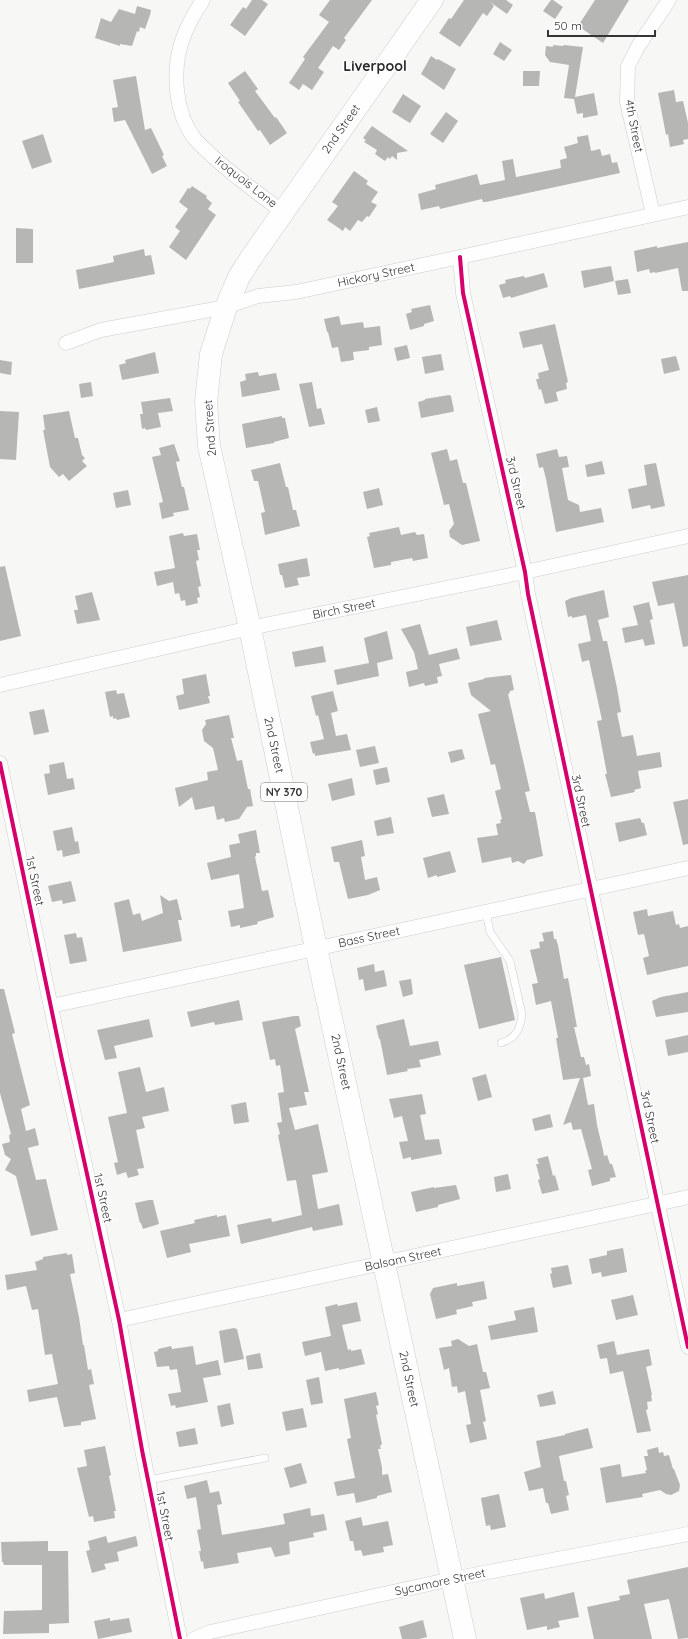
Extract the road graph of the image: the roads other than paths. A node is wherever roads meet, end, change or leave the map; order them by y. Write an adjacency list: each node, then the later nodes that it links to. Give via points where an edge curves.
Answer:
1 (203, 0): 5 (street, Iroquois Lane, via 183,39 176,71 178,101 183,119 194,138 225,169)
2 (432, 0): 5 (main road, 2nd Street / NY 370)
3 (669, 0): 6 (street, 4th Street, via 638,45 628,66 627,102)
4 (688, 207): 6 (street, Hickory Street)
5 (283, 212): 8 (main road, 2nd Street / NY 370, via 239,277)
6 (653, 214): 7 (street, Hickory Street)
7 (460, 257): 8 (street, Hickory Street, via 296,292 258,296); 11 (street, 3rd Street, via 463,293)
8 (226, 307): 9 (street, Hickory Street, via 100,330); 12 (main road, 2nd Street / NY 370, via 211,354 206,402 209,446)
9 (66, 343)
10 (688, 536): 11 (street, Birch Street)
11 (525, 572): 12 (street, Birch Street); 16 (street, 3rd Street)
12 (250, 628): 13 (street, Birch Street); 18 (main road, 2nd Street / NY 370)
13 (1, 687)
14 (0, 763): 19 (street, 1st Street)
15 (688, 868): 16 (street, Bass Street)
16 (590, 889): 17 (street, Bass Street); 22 (street, 3rd Street)
17 (486, 912): 18 (street, Bass Street); 20 (lane, via 490,932 510,961 522,1014 514,1036)
18 (316, 948): 19 (street, Bass Street); 23 (main road, 2nd Street / NY 370)
19 (51, 1006): 24 (street, 1st Street)
20 (500, 1043)
21 (688, 1197): 22 (street, Balsam Street)
22 (658, 1203): 23 (street, Balsam Street); 25 (street, 3rd Street)
23 (384, 1263): 24 (street, Balsam Street); 29 (main road, 2nd Street / NY 370)
24 (118, 1320): 27 (street, 1st Street)
25 (688, 1347)
26 (265, 1458): 27 (lane)
27 (148, 1480): 30 (street, 1st Street)
28 (688, 1534): 29 (street, Sycamore Street)
29 (452, 1580): 31 (street, Sycamore Street, via 210,1632); 32 (main road, 2nd Street / NY 370)
30 (180, 1639)
31 (194, 1639)
32 (465, 1639)

